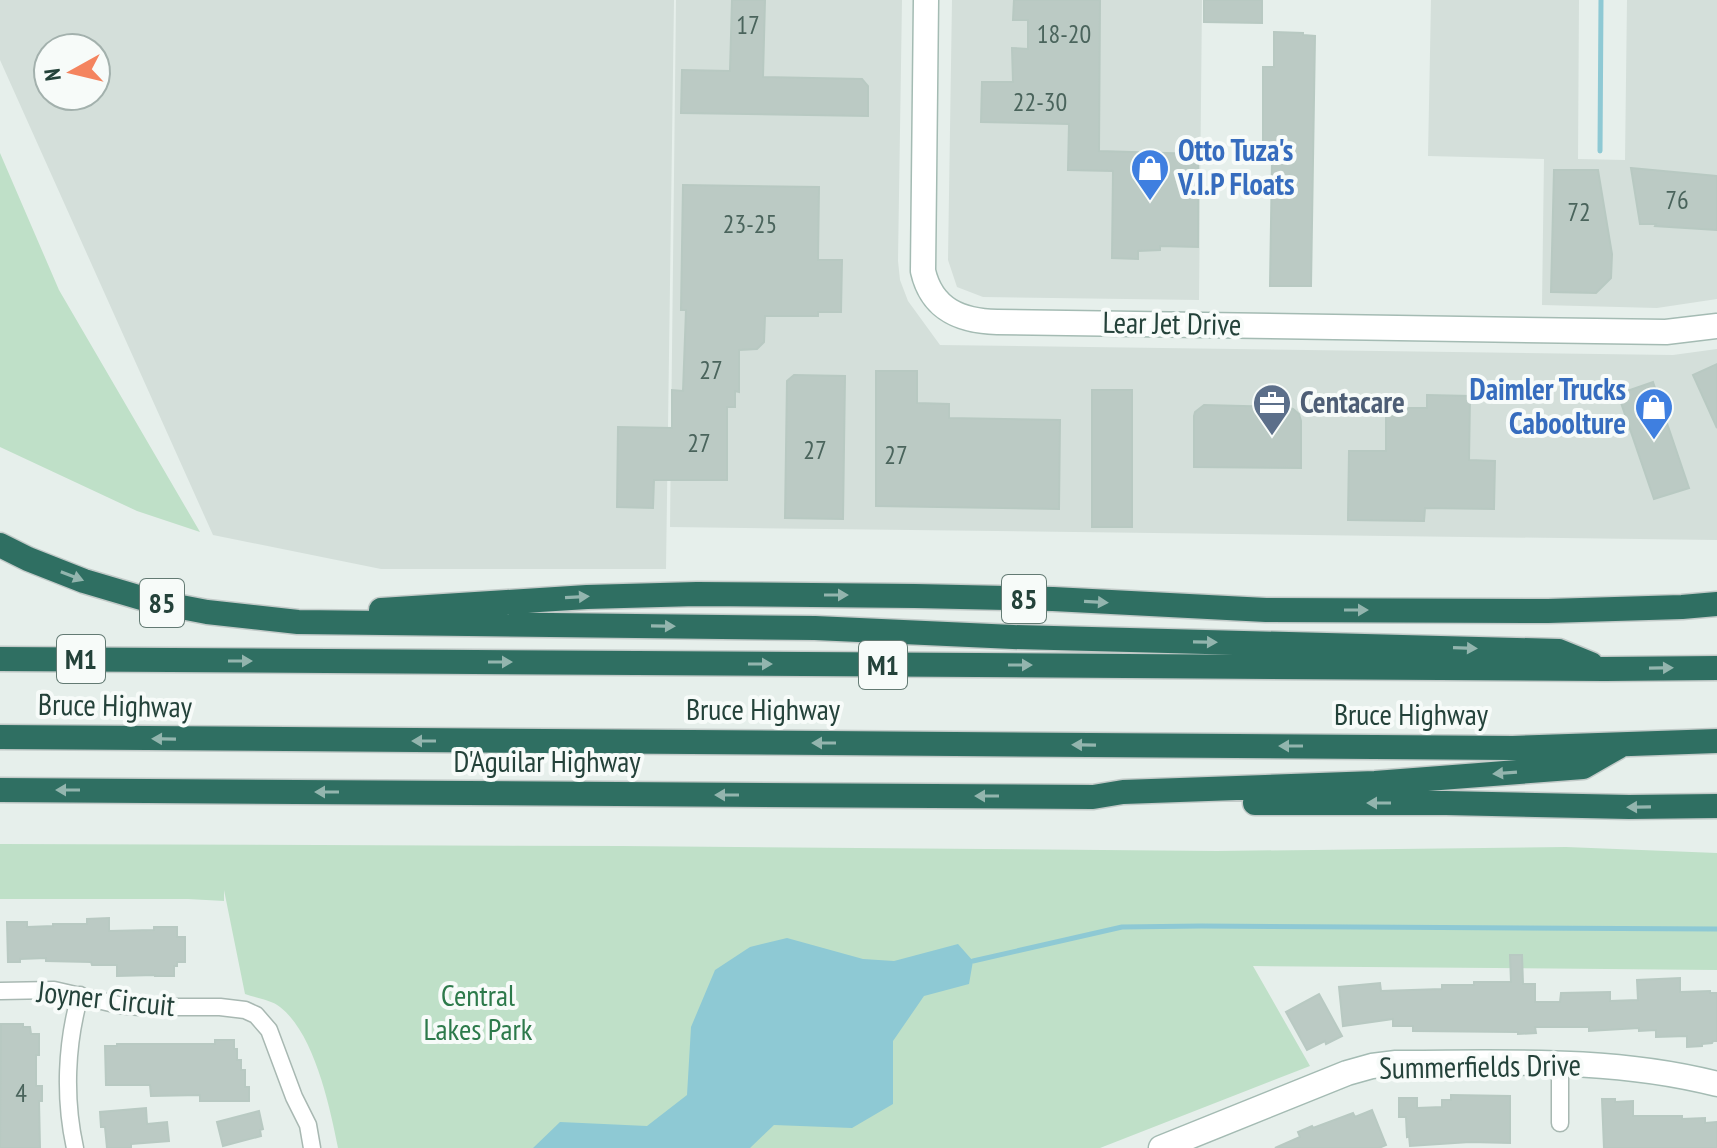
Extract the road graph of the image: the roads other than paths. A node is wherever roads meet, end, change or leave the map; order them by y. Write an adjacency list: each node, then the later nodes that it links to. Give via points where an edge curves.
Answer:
1 (926, 0): 2 (street, Lear Jet Drive, via 923,271 935,297 964,318 1666,332)
2 (1717, 326)
3 (0, 545): 5 (highway, 85, one-way to 5, via 84,581 155,602 252,619)
4 (1717, 604): 5 (highway, 85, one-way to 4, via 373,610 697,594 1053,599 1266,610 1548,611)
5 (333, 624): 8 (highway, one-way to 8, via 815,628 1559,651)
6 (0, 659): 8 (highway, Bruce Highway / M1, one-way to 8)
7 (1717, 668): 8 (highway, Bruce Highway / M1, one-way to 7)
8 (1605, 669)
9 (0, 737): 11 (highway, Bruce Highway, one-way to 9)
10 (1717, 741): 11 (highway, Bruce Highway)
11 (1621, 745): 13 (highway, one-way to 13, via 1583,767)
12 (0, 790): 13 (highway, D'Aguilar Highway, one-way to 12)
13 (1093, 797): 14 (highway, one-way to 13, via 1122,802)
14 (1717, 806)
15 (0, 991): 16 (street, Joyner Circuit)
16 (80, 995): 20 (street, via 69,1063); 21 (street, Joyner Circuit, via 119,1005 236,1008 256,1015 269,1030 308,1125)
17 (1560, 1063): 18 (street, Summerfields Drive, via 1629,1067); 19 (street); 22 (street, Summerfields Drive, via 1372,1066)
18 (1717, 1084)
19 (1560, 1123)
20 (75, 1148)
21 (312, 1148)
22 (1161, 1148)

